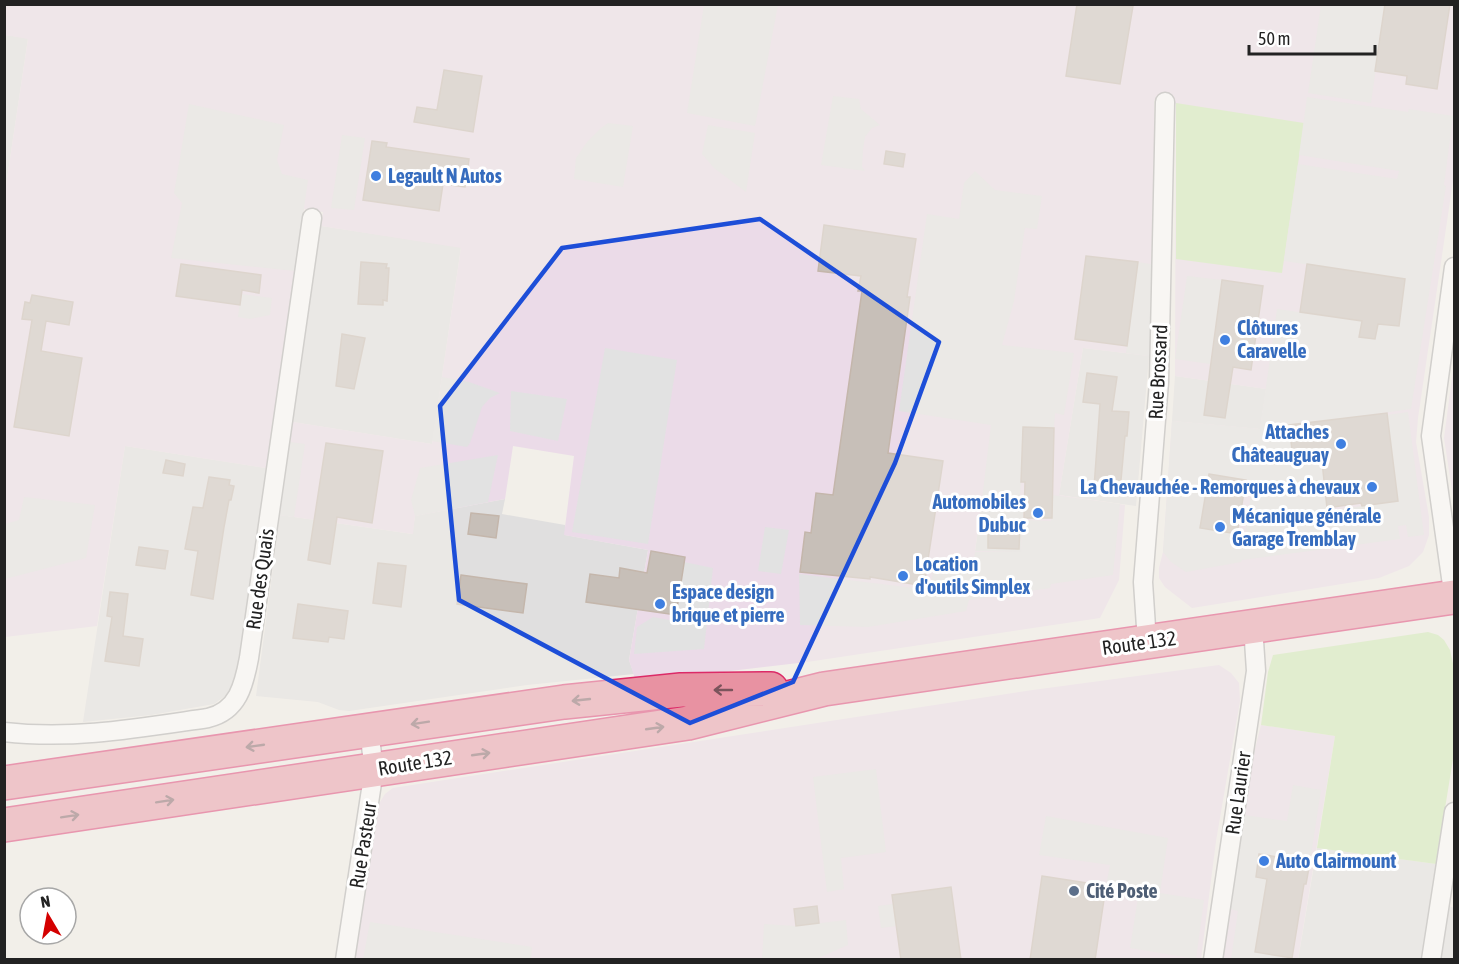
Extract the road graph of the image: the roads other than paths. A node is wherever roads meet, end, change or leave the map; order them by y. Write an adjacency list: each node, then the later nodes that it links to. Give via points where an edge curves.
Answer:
1 (1165, 102): 6 (street, Rue Brossard, via 1159,382 1143,582)
2 (312, 218): 10 (street, Rue des Quais, via 247,673 238,698 219,716 208,718 64,736)
3 (1455, 267): 4 (street, via 1431,436)
4 (1454, 598): 5 (highway, Route 132)
5 (1253, 626): 6 (highway, Route 132); 17 (street, Rue Laurier, via 1256,671)
6 (1147, 642): 7 (highway, Route 132)
7 (824, 689): 8 (highway, Route 132, one-way to 8, via 692,690); 11 (highway, Route 132, one-way to 7, via 688,723)
8 (617, 696): 9 (highway, Route 132, one-way to 9); 11 (highway)
9 (369, 730): 12 (street, Rue Pasteur); 13 (highway, Route 132, one-way to 13)
10 (4, 732)
11 (622, 733): 12 (highway, Route 132, one-way to 11)
12 (374, 770): 15 (highway, Route 132, one-way to 12); 16 (street, Rue Pasteur)
13 (4, 783)
14 (1455, 812): 18 (street)
15 (4, 825)
16 (345, 960)
17 (1213, 960)
18 (1431, 960)

